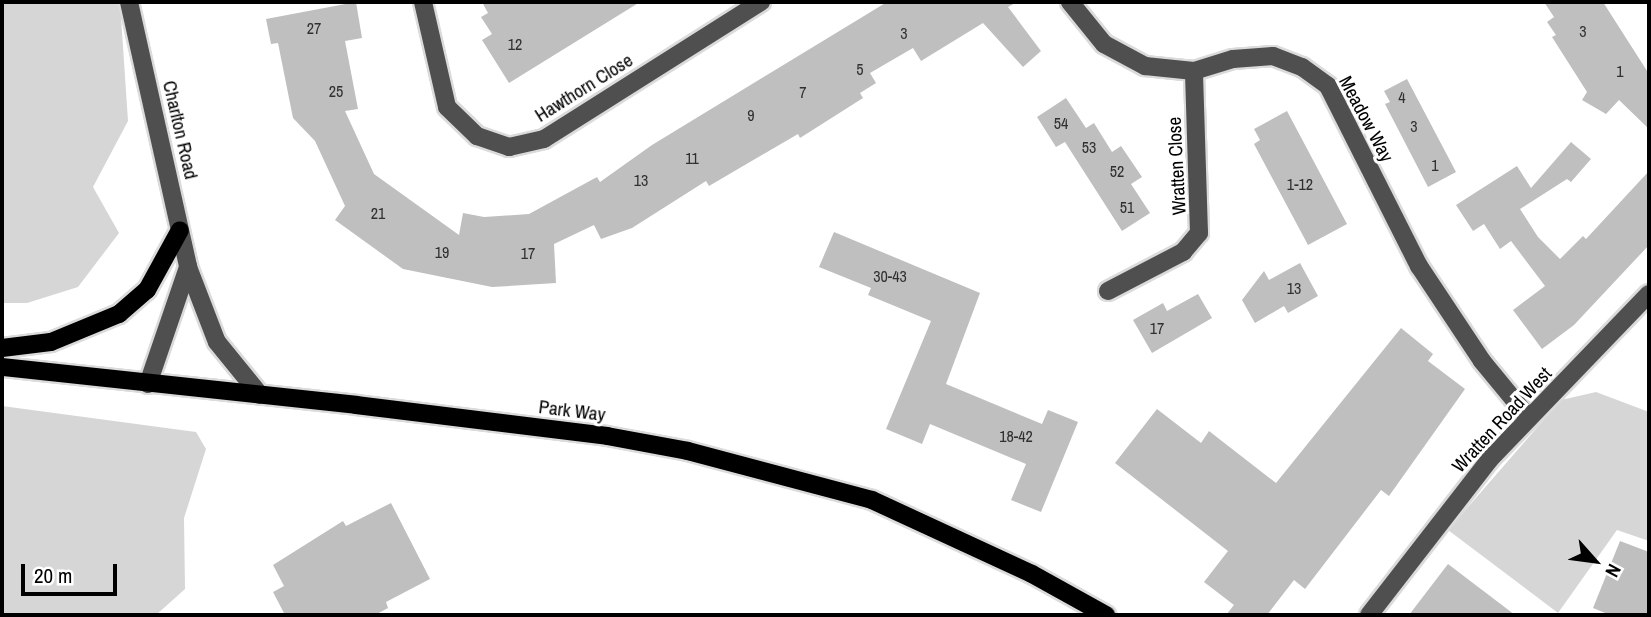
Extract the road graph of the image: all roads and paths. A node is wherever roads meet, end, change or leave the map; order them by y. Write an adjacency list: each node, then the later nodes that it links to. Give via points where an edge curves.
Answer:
1 (128, 2): 6 (street, Charlton Road)
2 (423, 2): 3 (street, Hawthorn Close, via 447,107 477,136 509,147 544,139)
3 (761, 2)
4 (1070, 2): 5 (street, Meadow Way, via 1116,54 1164,71)
5 (1194, 71): 8 (street, Wratten Close, via 1199,233 1183,252); 14 (street, Meadow Way, via 1233,59 1273,57 1302,67 1328,86 1419,266 1482,361)
6 (180, 230): 7 (street, Charlton Road); 10 (main road, via 147,290 119,314 62,338)
7 (188, 267): 12 (street); 13 (street, Charlton Road, via 217,342)
8 (1108, 291)
9 (1649, 294): 14 (street, Wratten Road West)
10 (2, 348)
11 (2, 368): 12 (main road, Park Way)
12 (148, 384): 13 (main road, Park Way)
13 (260, 395): 15 (main road, Park Way, via 607,436 688,452 872,500 1032,574)
14 (1529, 418): 16 (street, Wratten Road West, via 1490,459)
15 (1106, 615)
16 (1369, 615)

